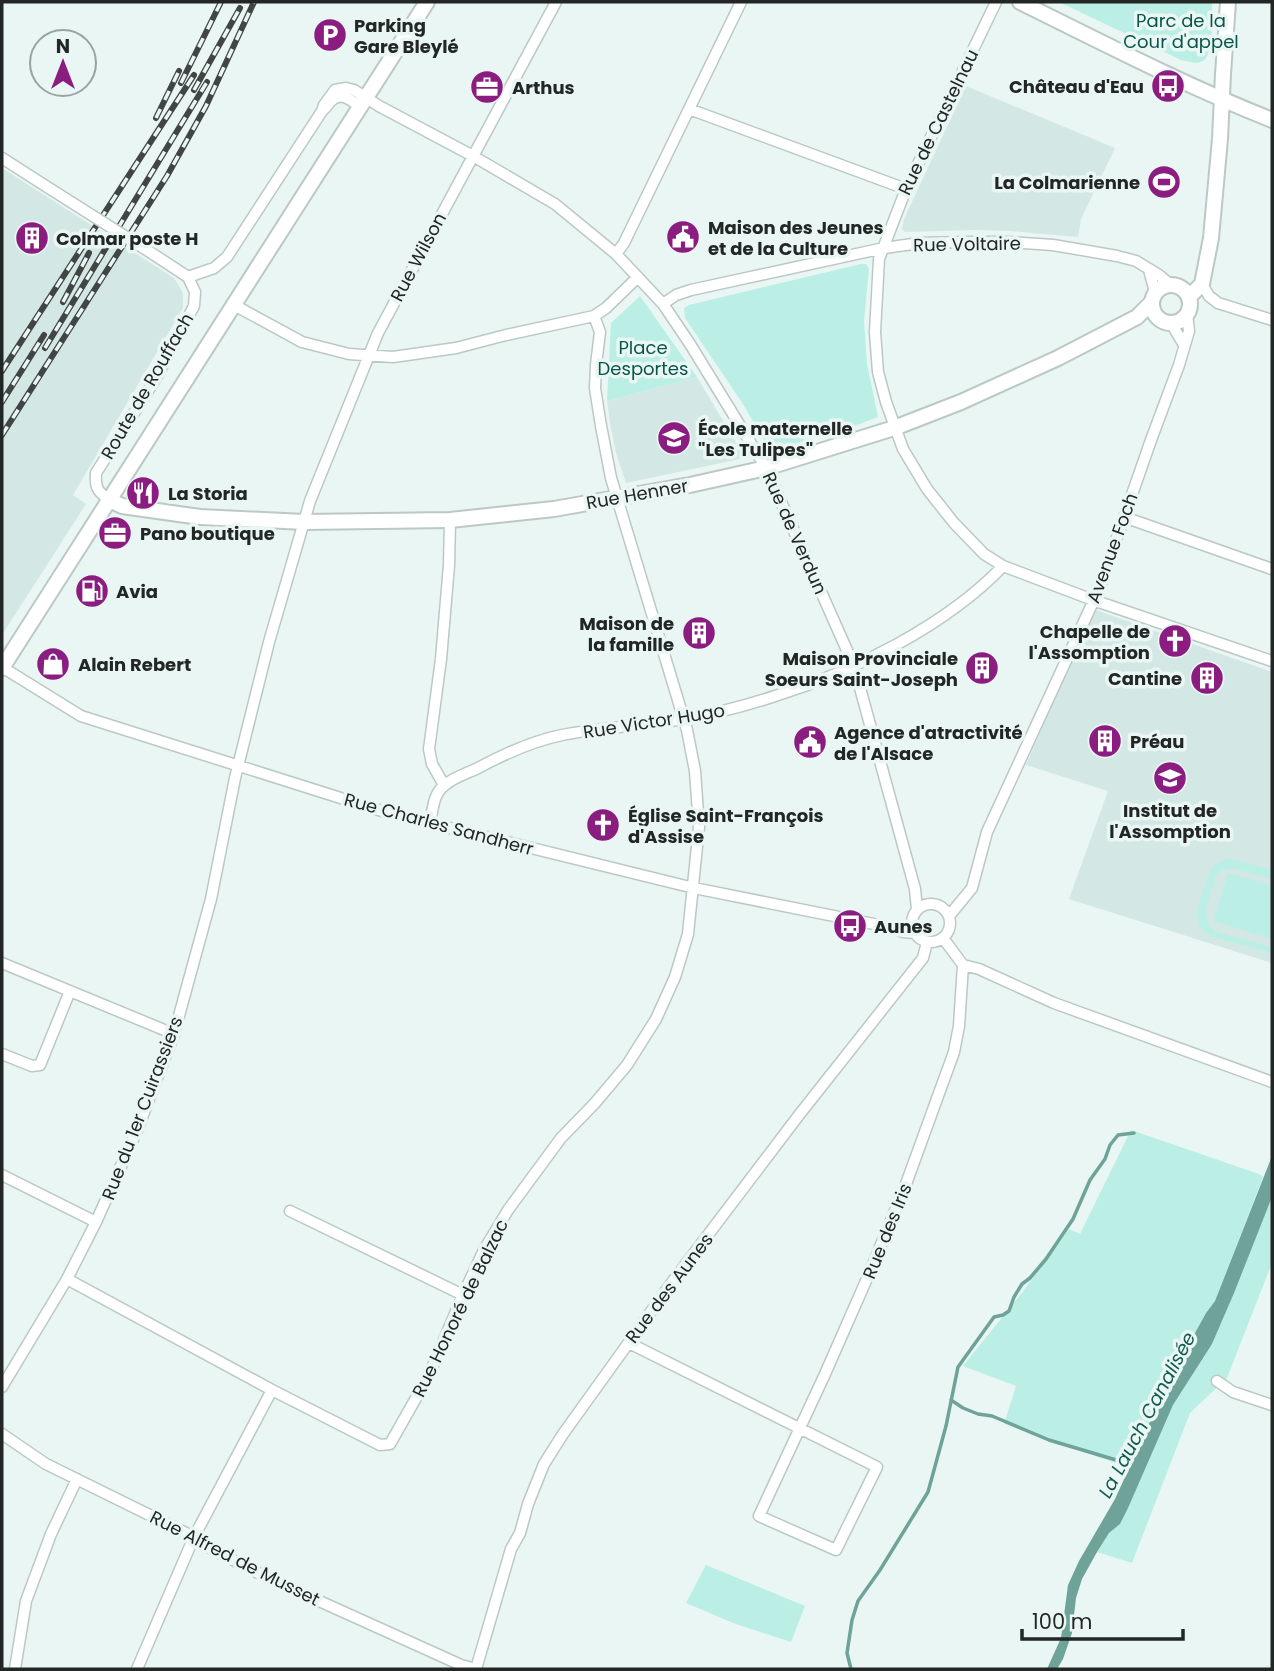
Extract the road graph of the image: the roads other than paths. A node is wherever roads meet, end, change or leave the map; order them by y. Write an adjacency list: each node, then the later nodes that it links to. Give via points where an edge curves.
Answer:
1 (427, 2): 8 (street, Route de Rouffach)
2 (556, 2): 11 (street, Rue Wilson)
3 (741, 2): 9 (street)
4 (996, 2): 13 (street, Rue de Castelnau)
5 (1020, 2): 7 (street)
6 (1228, 2): 7 (street)
7 (1222, 100): 10 (street); 19 (street, via 1211,238)
8 (363, 102): 11 (street, Rue de Verdun); 17 (street, via 340,93 331,100 227,257 214,268); 24 (street, Route de Rouffach)
9 (689, 108): 13 (street); 15 (street)
10 (1272, 120)
11 (473, 156): 15 (street, Rue de Verdun, via 555,204); 30 (street, Rue Wilson)
12 (2, 158): 17 (street, bridge)
13 (905, 189): 14 (street, Rue de Castelnau)
14 (884, 248): 16 (street, Rue Voltaire, via 1008,242 1117,256); 22 (street, Rue Voltaire, via 691,290); 31 (street, Rue de Castelnau, via 879,259 874,332 878,372)
15 (615, 254): 18 (street, Rue de Verdun)
16 (1149, 270): 20 (street, Rue Voltaire); 23 (street)
17 (188, 277): 33 (street, Route de Rouffach, via 196,299 191,313 96,473 95,485)
18 (638, 277): 22 (street, Rue de Verdun); 26 (street)
19 (1203, 279): 20 (street); 21 (street); 27 (street, via 1209,296 1218,303)
20 (1175, 285): 21 (street); 23 (street, via 1162,286)
21 (1189, 297): 25 (street)
22 (663, 304): 32 (street, Rue de Verdun)
23 (1155, 304): 28 (street, via 1164,321); 31 (street, Rue Henner, via 1058,358)
24 (234, 305): 30 (street, via 302,342); 33 (street, Route de Rouffach)
25 (1187, 314): 28 (street); 29 (street, Avenue Foch, via 1189,331)
26 (594, 316): 30 (street, via 456,348); 34 (street, Rue Honoré de Balzac, via 600,332 596,388)
27 (1272, 320)
28 (1171, 323): 29 (street)
29 (1184, 345): 35 (street, Avenue Foch)
30 (369, 356): 37 (street, Rue Wilson)
31 (894, 428): 32 (street, Rue Henner); 38 (street, Rue de Castelnau, via 934,498 984,554)
32 (766, 467): 34 (street, Rue Henner); 42 (street, Rue de Verdun)
33 (108, 499): 37 (street, Rue Henner, via 122,506 200,517); 43 (street, Route de Rouffach)
34 (617, 499): 36 (street, Rue Henner); 44 (street, Rue Honoré de Balzac)
35 (1124, 517): 39 (street); 40 (street, Avenue Foch)
36 (450, 520): 37 (street, Rue Henner); 46 (street, via 441,659 429,749)
37 (304, 522): 45 (street, Rue du 1er Cuirassiers)
38 (1003, 566): 40 (street, Rue de Castelnau); 42 (street, Rue Victor Hugo, via 983,587 930,624)
39 (1272, 569)
40 (1093, 600): 41 (street, Rue de Castelnau); 50 (street, Avenue Foch, via 987,832 972,888)
41 (1272, 661)
42 (854, 666): 44 (street, Rue Victor Hugo, via 777,696); 49 (street, Rue de Verdun)
43 (2, 668): 45 (street, Rue Charles Sandherr, via 81,716)
44 (684, 719): 46 (street, Rue Victor Hugo, via 561,735 528,745); 48 (street, Rue Honoré de Balzac, via 695,771 699,827)
45 (238, 766): 47 (street, Rue Charles Sandherr); 63 (street, Rue du 1er Cuirassiers, via 211,899)
46 (444, 785): 47 (street, via 436,795)
47 (430, 823): 48 (street, Rue Charles Sandherr)
48 (694, 888): 56 (street, Rue Charles Sandherr); 70 (street, Rue Honoré de Balzac, via 688,934 656,1019 627,1065 561,1138 508,1210)
49 (915, 889): 51 (street, Rue de Verdun); 53 (street, Rue de Verdun)
50 (963, 899): 52 (street); 54 (street, Avenue Foch)
51 (929, 903): 52 (street); 53 (street)
52 (942, 906): 54 (street)
53 (917, 909): 55 (street)
54 (949, 916): 58 (street, via 951,924)
55 (912, 919): 56 (street); 57 (street)
56 (894, 928): 57 (street, Rue Charles Sandherr)
57 (915, 933): 59 (street)
58 (943, 938): 59 (street); 61 (street)
59 (927, 942): 71 (street, Rue des Aunes, via 923,958)
60 (2, 963): 62 (street)
61 (963, 965): 65 (street); 76 (street, Rue des Iris, via 959,1026 938,1099 869,1274)
62 (70, 991): 63 (street); 64 (street, via 40,1065)
63 (174, 1034): 68 (street, Rue du 1er Cuirassiers)
64 (2, 1054)
65 (1272, 1082)
66 (2, 1175): 68 (street)
67 (290, 1210): 70 (street)
68 (96, 1222): 69 (street, Rue du 1er Cuirassiers)
69 (67, 1279): 73 (street, Rue du 1er Cuirassiers); 74 (street)
70 (463, 1296): 74 (street, Rue Honoré de Balzac, via 429,1375 390,1444 380,1446)
71 (629, 1343): 76 (street); 82 (street, Rue des Aunes, via 544,1464 511,1549)
72 (1217, 1381): 75 (street, via 1233,1392)
73 (2, 1387)
74 (272, 1390): 79 (street)
75 (1272, 1405)
76 (800, 1429): 76 (street, Rue des Iris, via 759,1516 836,1550 877,1467)
77 (2, 1434): 78 (street, Rue Alfred de Musset)
78 (77, 1479): 79 (street, Rue Alfred de Musset); 80 (street, via 26,1601)
79 (194, 1537): 81 (street); 82 (street, Rue Alfred de Musset, via 266,1577)
80 (15, 1669)
81 (137, 1669)
82 (476, 1669)

